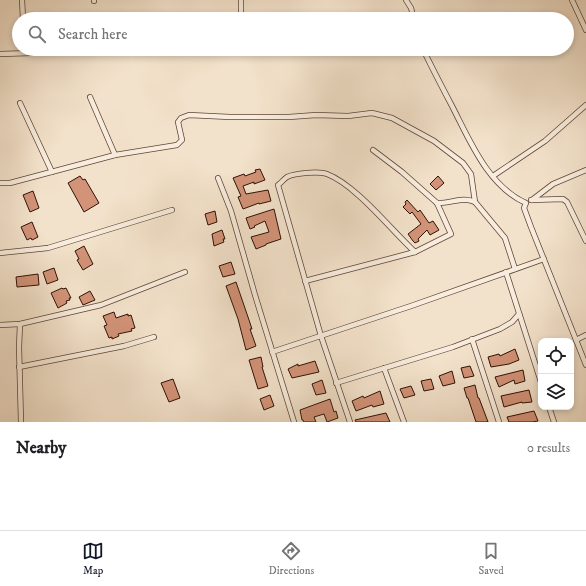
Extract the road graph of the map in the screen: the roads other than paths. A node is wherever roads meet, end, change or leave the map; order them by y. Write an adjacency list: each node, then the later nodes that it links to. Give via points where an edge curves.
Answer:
1 (22, 0): 5 (street)
2 (242, 0): 6 (street)
3 (406, 0): 7 (street)
4 (572, 0): 8 (street)
5 (23, 12)
6 (241, 12)
7 (412, 12)
8 (586, 30)
9 (12, 53): 10 (street)
10 (0, 54)
11 (427, 56): 19 (street, via 476,154)
12 (90, 97): 16 (street)
13 (20, 103): 18 (street)
14 (586, 105): 19 (street, via 545,141)
15 (373, 150): 24 (street)
16 (115, 155): 18 (street); 23 (street, via 177,145 182,140 178,122 189,115 289,117 372,113 392,118 434,141 463,163 471,174)
17 (586, 170): 22 (street, via 553,184)
18 (52, 172): 21 (street)
19 (493, 176): 25 (street, via 517,199)
20 (218, 178): 43 (street, via 231,211)
21 (0, 183)
22 (531, 200): 25 (street); 27 (street, via 563,199 567,202)
23 (475, 202): 24 (street, via 463,199); 31 (street, via 505,238)
24 (437, 203): 28 (street, via 451,234)
25 (526, 204): 30 (street, via 524,208)
26 (172, 210): 29 (street, via 48,248)
27 (586, 242)
28 (415, 252): 34 (street); 34 (street, via 371,207 344,184 326,174 302,173 288,177 278,185)
29 (0, 253)
30 (544, 259): 31 (street); 42 (street)
31 (515, 269): 33 (street)
32 (185, 272): 36 (street, via 101,306)
33 (506, 272): 35 (street); 39 (street)
34 (305, 281): 39 (street)
35 (520, 314): 41 (street, via 500,329); 47 (street)
36 (20, 324): 37 (street); 45 (street)
37 (0, 325)
38 (586, 335): 42 (street)
39 (321, 336): 43 (street); 48 (street)
40 (154, 337): 45 (street, via 124,346)
41 (472, 339): 46 (street); 54 (street)
42 (576, 340): 44 (street)
43 (272, 352): 51 (street)
44 (586, 365)
45 (19, 367): 50 (street)
46 (384, 368): 48 (street); 53 (street)
47 (539, 374)
48 (336, 383): 52 (street)
49 (550, 410): 55 (street)
50 (21, 422)
51 (294, 422)
52 (350, 422)
53 (404, 422)
54 (499, 422)
55 (554, 422)

